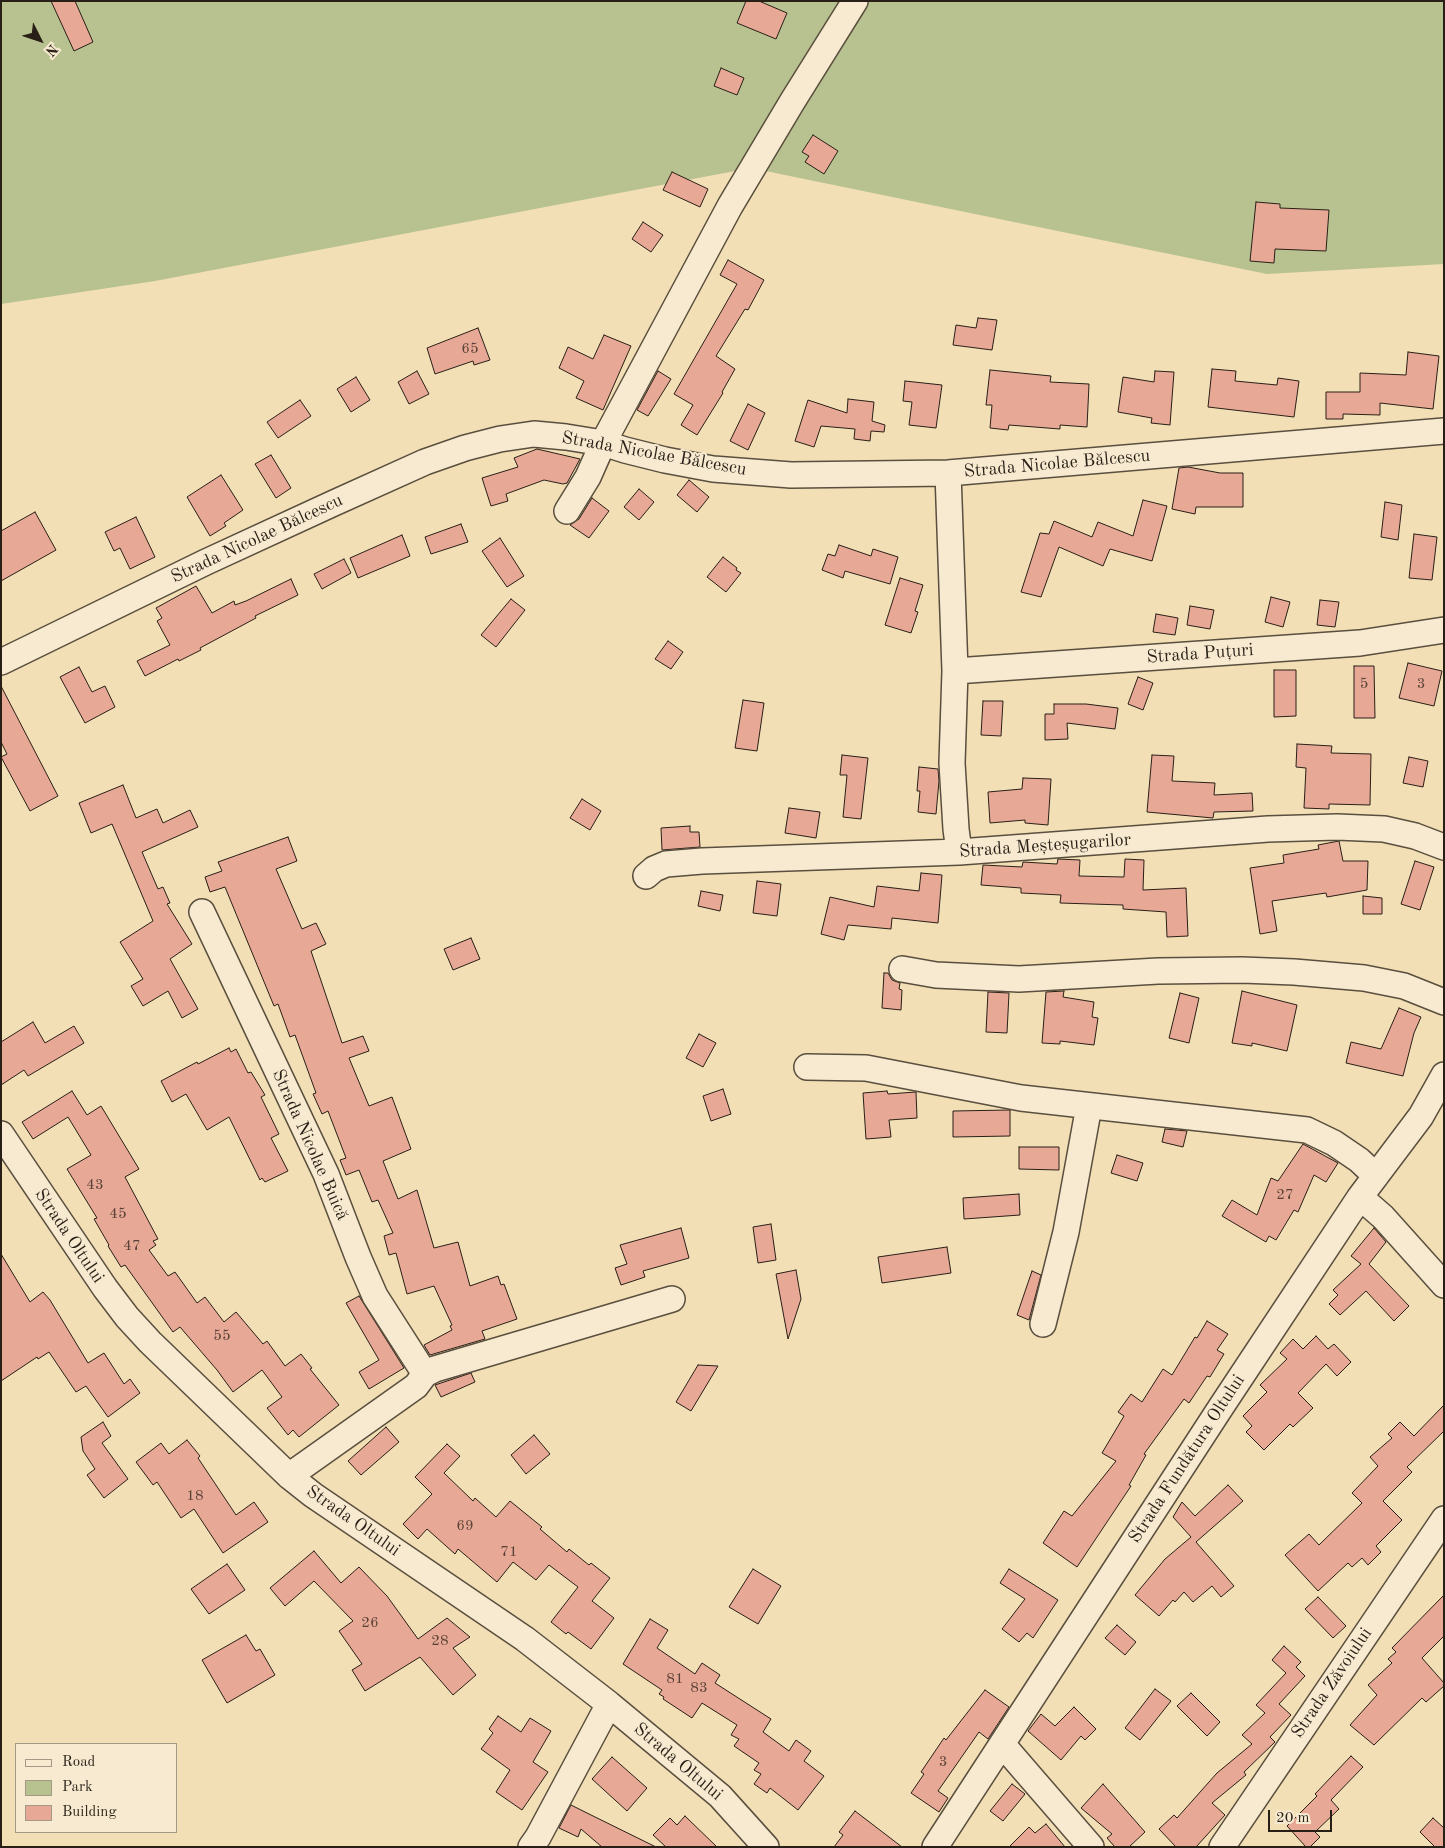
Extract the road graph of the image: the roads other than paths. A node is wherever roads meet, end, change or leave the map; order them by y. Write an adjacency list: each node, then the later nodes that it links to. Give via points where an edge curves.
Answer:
1 (855, 1): 3 (street, via 730,206)
2 (1444, 431): 4 (street, Strada Nicolae Bălcescu)
3 (603, 443): 4 (street, Strada Nicolae Bălcescu, via 713,469 791,475); 5 (street, via 588,477); 7 (street, Strada Nicolae Bălcescu, via 534,434 465,448 214,558)
4 (948, 473): 8 (street)
5 (567, 511)
6 (1444, 630): 8 (street, Strada Puțuri, via 1360,642)
7 (1, 662)
8 (955, 671): 10 (street, via 952,763)
9 (1444, 847): 10 (street, Strada Meșteșugarilor, via 1397,831 1337,827 1268,829)
10 (959, 852): 11 (street, Strada Meșteșugarilor, via 702,861 666,864 654,868)
11 (646, 876)
12 (202, 912): 24 (street, Strada Nicolae Buică, via 326,1174 375,1296)
13 (902, 969): 14 (street, via 936,975 1019,979 1158,971 1294,972 1364,978 1404,986)
14 (1444, 1002)
15 (807, 1066): 17 (street, via 866,1068 1021,1098)
16 (1444, 1075): 19 (street, Strada Fundătura Oltului, via 1421,1116)
17 (1089, 1106): 19 (street, via 1307,1130 1359,1160); 23 (street, via 1066,1232)
18 (1, 1134): 25 (street, Strada Oltului, via 128,1318)
19 (1376, 1176): 20 (street, Strada Fundătura Oltului)
20 (1360, 1198): 21 (street, via 1383,1217); 28 (street, Strada Fundătura Oltului)
21 (1444, 1286)
22 (672, 1299): 24 (street)
23 (1043, 1324)
24 (425, 1374): 25 (street, via 416,1386)
25 (289, 1476): 27 (street, Strada Oltului, via 526,1639)
26 (1444, 1519): 33 (street, Strada Zăvoiului)
27 (609, 1704): 29 (street); 30 (street, Strada Oltului, via 720,1796)
28 (1002, 1744): 31 (street, Strada Fundătura Oltului); 32 (street)
29 (531, 1847)
30 (766, 1847)
31 (934, 1847)
32 (1091, 1847)
33 (1222, 1847)

